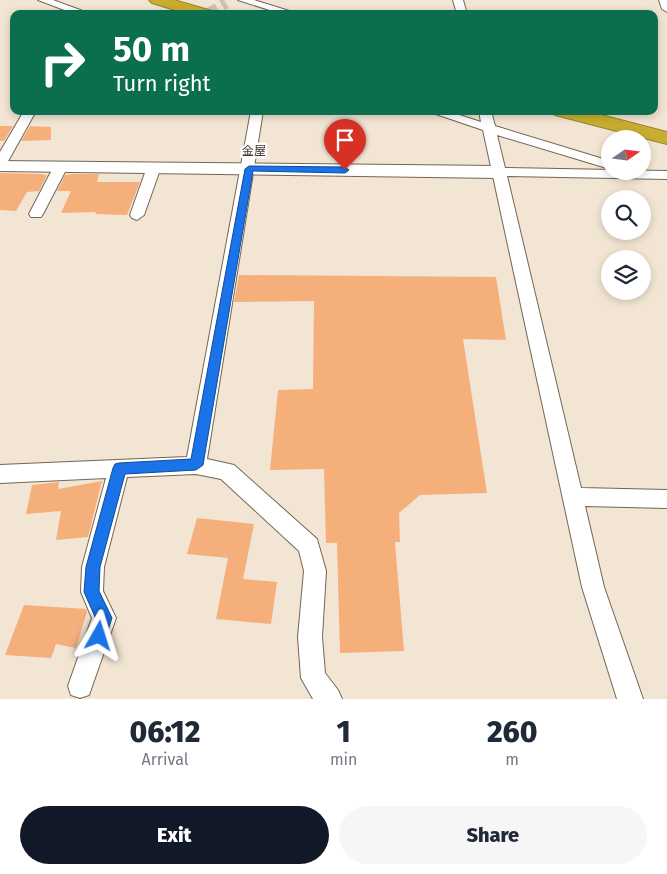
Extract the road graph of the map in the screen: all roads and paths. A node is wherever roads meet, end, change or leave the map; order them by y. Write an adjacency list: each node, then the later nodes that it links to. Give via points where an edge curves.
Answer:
1 (43, 0): 6 (street)
2 (157, 0): 7 (highway)
3 (243, 0): 8 (street)
4 (664, 0): 5 (street)
5 (667, 9)
6 (74, 10)
7 (192, 10)
8 (279, 10)
9 (28, 115): 17 (street)
10 (257, 115): 20 (street)
11 (447, 115): 14 (street)
12 (486, 115): 14 (street)
13 (578, 115): 15 (highway)
14 (488, 127): 16 (street); 21 (street)
15 (667, 138)
16 (601, 162)
17 (0, 164): 18 (street)
18 (61, 166): 19 (street); 27 (street)
19 (154, 167): 20 (street); 28 (street)
20 (249, 169): 21 (street); 29 (street)
21 (498, 172): 22 (street); 32 (street)
22 (601, 173)
23 (651, 174): 24 (street)
24 (667, 175)
25 (651, 178): 26 (street)
26 (667, 182)
27 (36, 214)
28 (137, 215)
29 (196, 465): 30 (street); 35 (street, via 226,471 309,546 315,571 310,637 313,678)
30 (119, 468): 31 (street); 34 (street, via 93,567 92,592 104,618)
31 (0, 474)
32 (573, 497): 33 (street); 36 (street, via 593,587)
33 (667, 499)
34 (80, 686)
35 (329, 699)
36 (630, 699)

